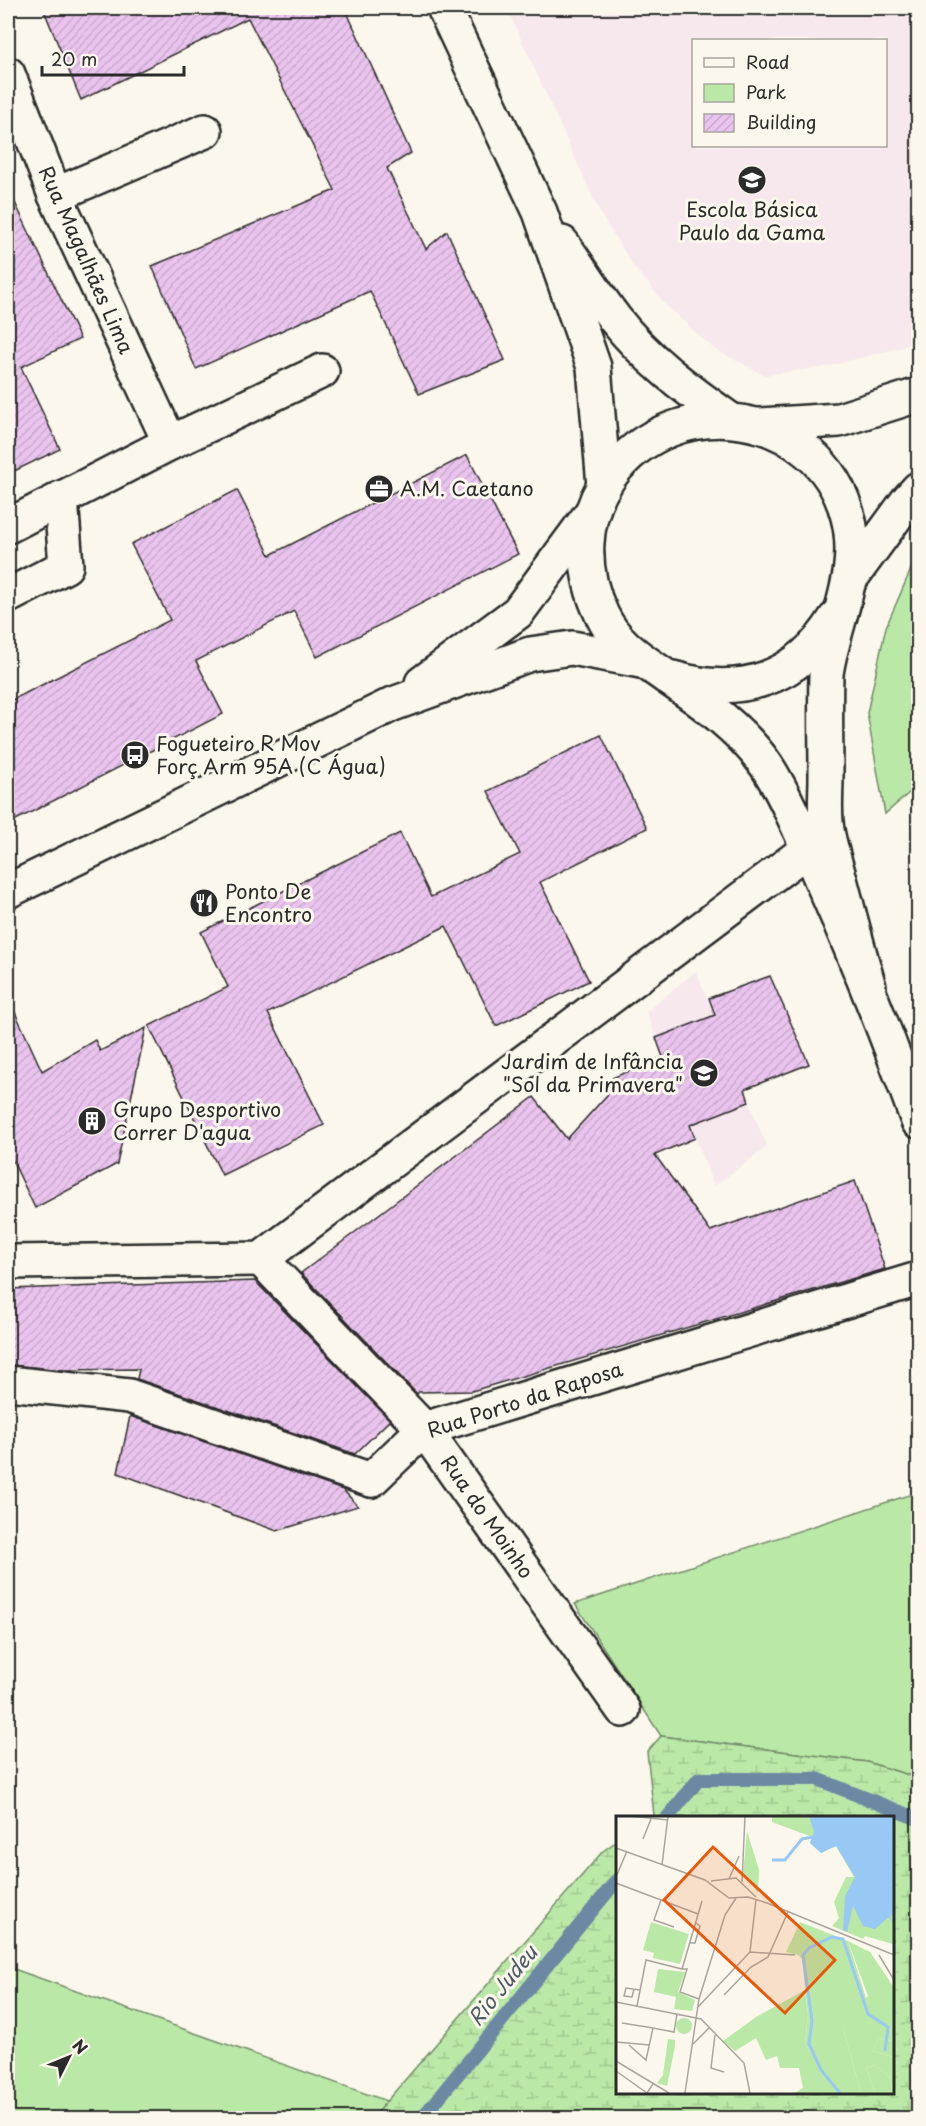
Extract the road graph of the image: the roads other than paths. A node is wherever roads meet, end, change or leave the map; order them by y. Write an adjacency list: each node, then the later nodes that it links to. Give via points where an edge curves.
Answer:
1 (444, 8): 5 (street)
2 (8, 74): 4 (street, Rua Magalhães Lima)
3 (205, 131): 4 (street)
4 (55, 195): 10 (street, Rua Magalhães Lima)
5 (540, 212): 8 (street, via 616,320 688,391); 13 (street, via 594,367)
6 (322, 371): 10 (street)
7 (918, 395): 9 (street, via 839,420)
8 (729, 419): 9 (street); 13 (street, via 696,421 666,430 641,444 620,463)
9 (761, 425): 15 (street, via 790,439 815,459 835,484 848,514 854,546)
10 (170, 443): 12 (street)
11 (918, 489): 15 (street)
12 (61, 498): 14 (street); 16 (street, via 66,566)
13 (598, 499): 18 (street, via 586,539 593,594 604,620 620,642); 19 (street, via 518,612)
14 (8, 526)
15 (851, 578): 17 (street)
16 (8, 596)
17 (842, 609): 18 (street, via 825,636 802,659 774,676 720,687 692,684); 22 (street, via 826,670 826,829)
18 (653, 668): 19 (street, via 572,648 530,654); 20 (street, via 725,721 766,765)
19 (393, 704): 21 (street)
20 (808, 849): 22 (street); 24 (street)
21 (8, 891)
22 (869, 987): 23 (street)
23 (918, 1121)
24 (261, 1259): 25 (street); 28 (street, Rua do Moinho)
25 (8, 1262)
26 (918, 1279): 28 (street, Rua Porto da Raposa)
27 (8, 1383): 28 (street, Rua Porto da Raposa, via 129,1396 371,1480)
28 (424, 1429): 29 (street, Rua do Moinho)
29 (623, 1710)

